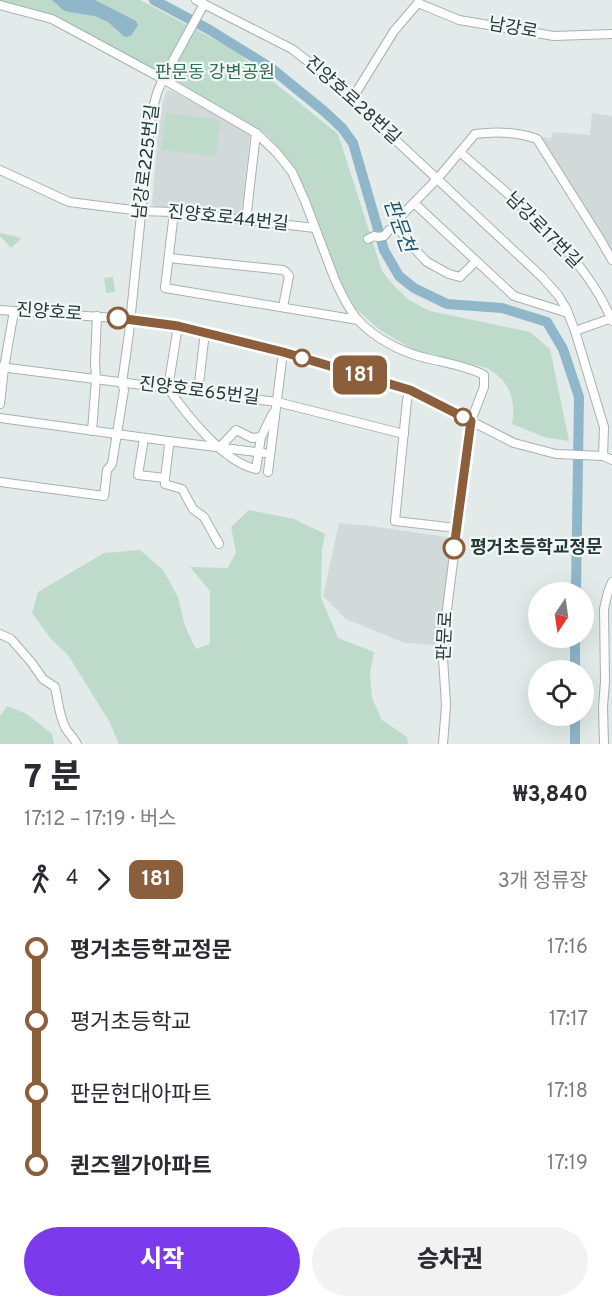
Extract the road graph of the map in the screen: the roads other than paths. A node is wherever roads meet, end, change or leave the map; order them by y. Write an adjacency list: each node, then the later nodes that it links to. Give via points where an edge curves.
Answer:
1 (413, 2): 4 (street, 남강로, via 459,20 554,36); 6 (street, 남강로)
2 (0, 5): 5 (street, 남강로225번길, via 52,19)
3 (200, 5): 5 (street); 6 (street, 진양호로28번길, via 292,49)
4 (612, 34)
5 (163, 80): 7 (street, 진양호로44번길); 12 (street, 남강로225번길, via 151,116)
6 (352, 99): 10 (street, 진양호로28번길)
7 (256, 133): 14 (street); 16 (street, 진양호로44번길, via 292,172)
8 (461, 153): 10 (street); 19 (street, via 475,135 485,133 520,133 537,139); 27 (street, 남강로17번길, via 576,261)
9 (0, 170): 12 (street, 진양호로44번길, via 69,202)
10 (438, 178): 11 (street); 24 (street, 진양호로28번길, via 542,277)
11 (414, 203): 15 (street, via 399,219); 20 (street)
12 (141, 210): 13 (street, 진양호로44번길); 26 (street, 남강로225번길)
13 (174, 212): 14 (street, 진양호로44번길); 18 (street)
14 (246, 220): 16 (street, 진양호로44번길)
15 (398, 227): 17 (street, via 384,236); 20 (street, via 427,262 449,274 460,277)
16 (315, 228): 28 (street, 진양호로44번길, via 334,280)
17 (368, 239)
18 (169, 258): 21 (street, via 165,288); 21 (street, via 283,270 289,276)
19 (612, 260)
20 (476, 261): 24 (street, via 514,296)
21 (283, 308): 28 (street)
22 (0, 310): 23 (street, 진양호로)
23 (14, 311): 25 (street, 진양호로); 33 (street)
24 (568, 313): 31 (street, 진양호로28번길)
25 (97, 316): 26 (street, 진양호로); 34 (street)
26 (130, 319): 29 (street, 진양호로); 35 (street, 남강로225번길)
27 (612, 319): 31 (street)
28 (358, 320): 42 (street, 진양호로44번길, via 406,352 484,375 484,387)
29 (178, 326): 30 (street, 진양호로); 36 (street)
30 (205, 332): 32 (street, 진양호로); 38 (street)
31 (575, 332): 52 (street, 진양호로28번길, via 604,427)
32 (283, 352): 37 (street, 진양호로); 40 (street, 진양호로65번길)
33 (2, 368): 34 (street, 진양호로65번길); 39 (street)
34 (96, 380): 35 (street, 진양호로65번길); 43 (street)
35 (122, 383): 36 (street, 진양호로65번길); 44 (street, 남강로225번길)
36 (168, 388): 38 (street, 진양호로65번길); 49 (street, via 204,434)
37 (410, 390): 42 (street, 진양호로); 45 (street)
38 (198, 392): 40 (street, 진양호로65번길)
39 (0, 404)
40 (276, 406): 45 (street); 46 (street, 진양호로65번길); 51 (street, 진양호로65번길)
41 (0, 418): 43 (street)
42 (471, 421): 52 (street, 진양호로, via 514,443 556,454); 56 (street, 판문로)
43 (92, 431): 44 (street)
44 (117, 434): 47 (street); 55 (street, 남강로225번길, via 104,496)
45 (404, 434): 56 (street, via 395,521)
46 (261, 437): 49 (street, 진양호로65번길, via 252,438 236,430); 50 (street)
47 (144, 438): 48 (street); 54 (street, via 138,475)
48 (168, 441): 49 (street); 54 (street)
49 (220, 447): 50 (street); 50 (street, via 244,470 256,469)
50 (259, 452): 51 (street)
51 (270, 455): 53 (street, 진양호로65번길)
52 (604, 457)
53 (268, 472)
54 (165, 478): 57 (street, via 165,484 182,489)
55 (0, 482)
56 (456, 528): 61 (street, 판문로, via 443,658)
57 (219, 544)
58 (612, 582): 62 (street, via 604,609)
59 (0, 634): 60 (street, via 11,639 43,679 55,687 66,729)
60 (77, 744)
61 (443, 744)
62 (604, 744)

